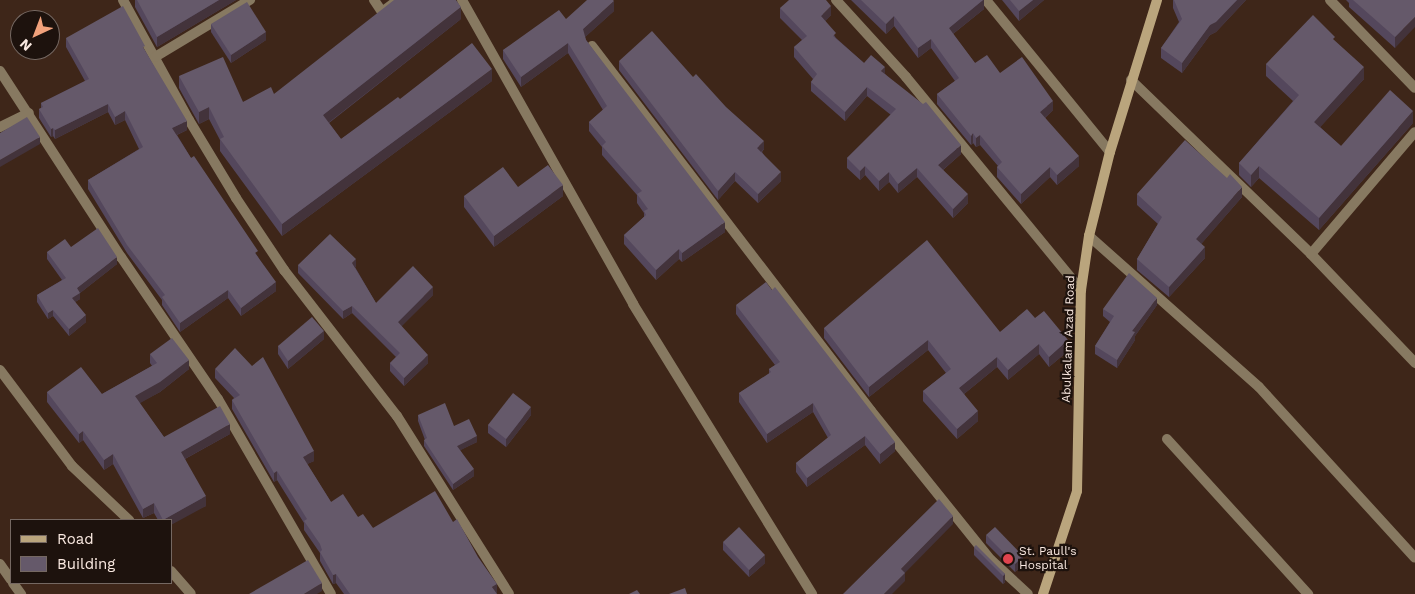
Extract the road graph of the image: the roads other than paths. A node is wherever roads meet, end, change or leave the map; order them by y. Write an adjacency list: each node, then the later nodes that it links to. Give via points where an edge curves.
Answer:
1 (123, 0): 11 (street)
2 (250, 0): 11 (street)
3 (374, 0): 4 (street, via 382,12)
4 (398, 0)
5 (462, 0): 33 (street, via 633,304)
6 (836, 0): 21 (street, via 906,77)
7 (986, 0): 18 (street)
8 (1157, 0): 13 (main road, Abulkalam Azad Road)
9 (1330, 0): 14 (street)
10 (592, 46): 34 (street, via 877,418 991,560)
11 (155, 58): 32 (street, via 236,198 284,270 397,416)
12 (0, 71): 15 (street)
13 (1131, 80): 18 (main road, Abulkalam Azad Road); 20 (street)
14 (1415, 88)
15 (29, 112): 16 (street); 31 (street, via 121,257 218,399)
16 (0, 127)
17 (1415, 132): 20 (street)
18 (1110, 152): 19 (main road, Abulkalam Azad Road)
19 (1089, 236): 21 (main road, Abulkalam Azad Road); 26 (street, via 1259,387)
20 (1311, 254): 22 (street)
21 (1082, 290): 35 (main road, Abulkalam Azad Road, via 1077,491)
22 (1415, 363)
23 (0, 370): 25 (street, via 72,466)
24 (1167, 439): 36 (street)
25 (128, 519)
26 (1415, 558)
27 (0, 564): 29 (street)
28 (172, 572): 30 (street)
29 (10, 578)
30 (191, 594)
31 (331, 594)
32 (508, 594)
33 (812, 594)
34 (1026, 594)
35 (1043, 594)
36 (1308, 594)

